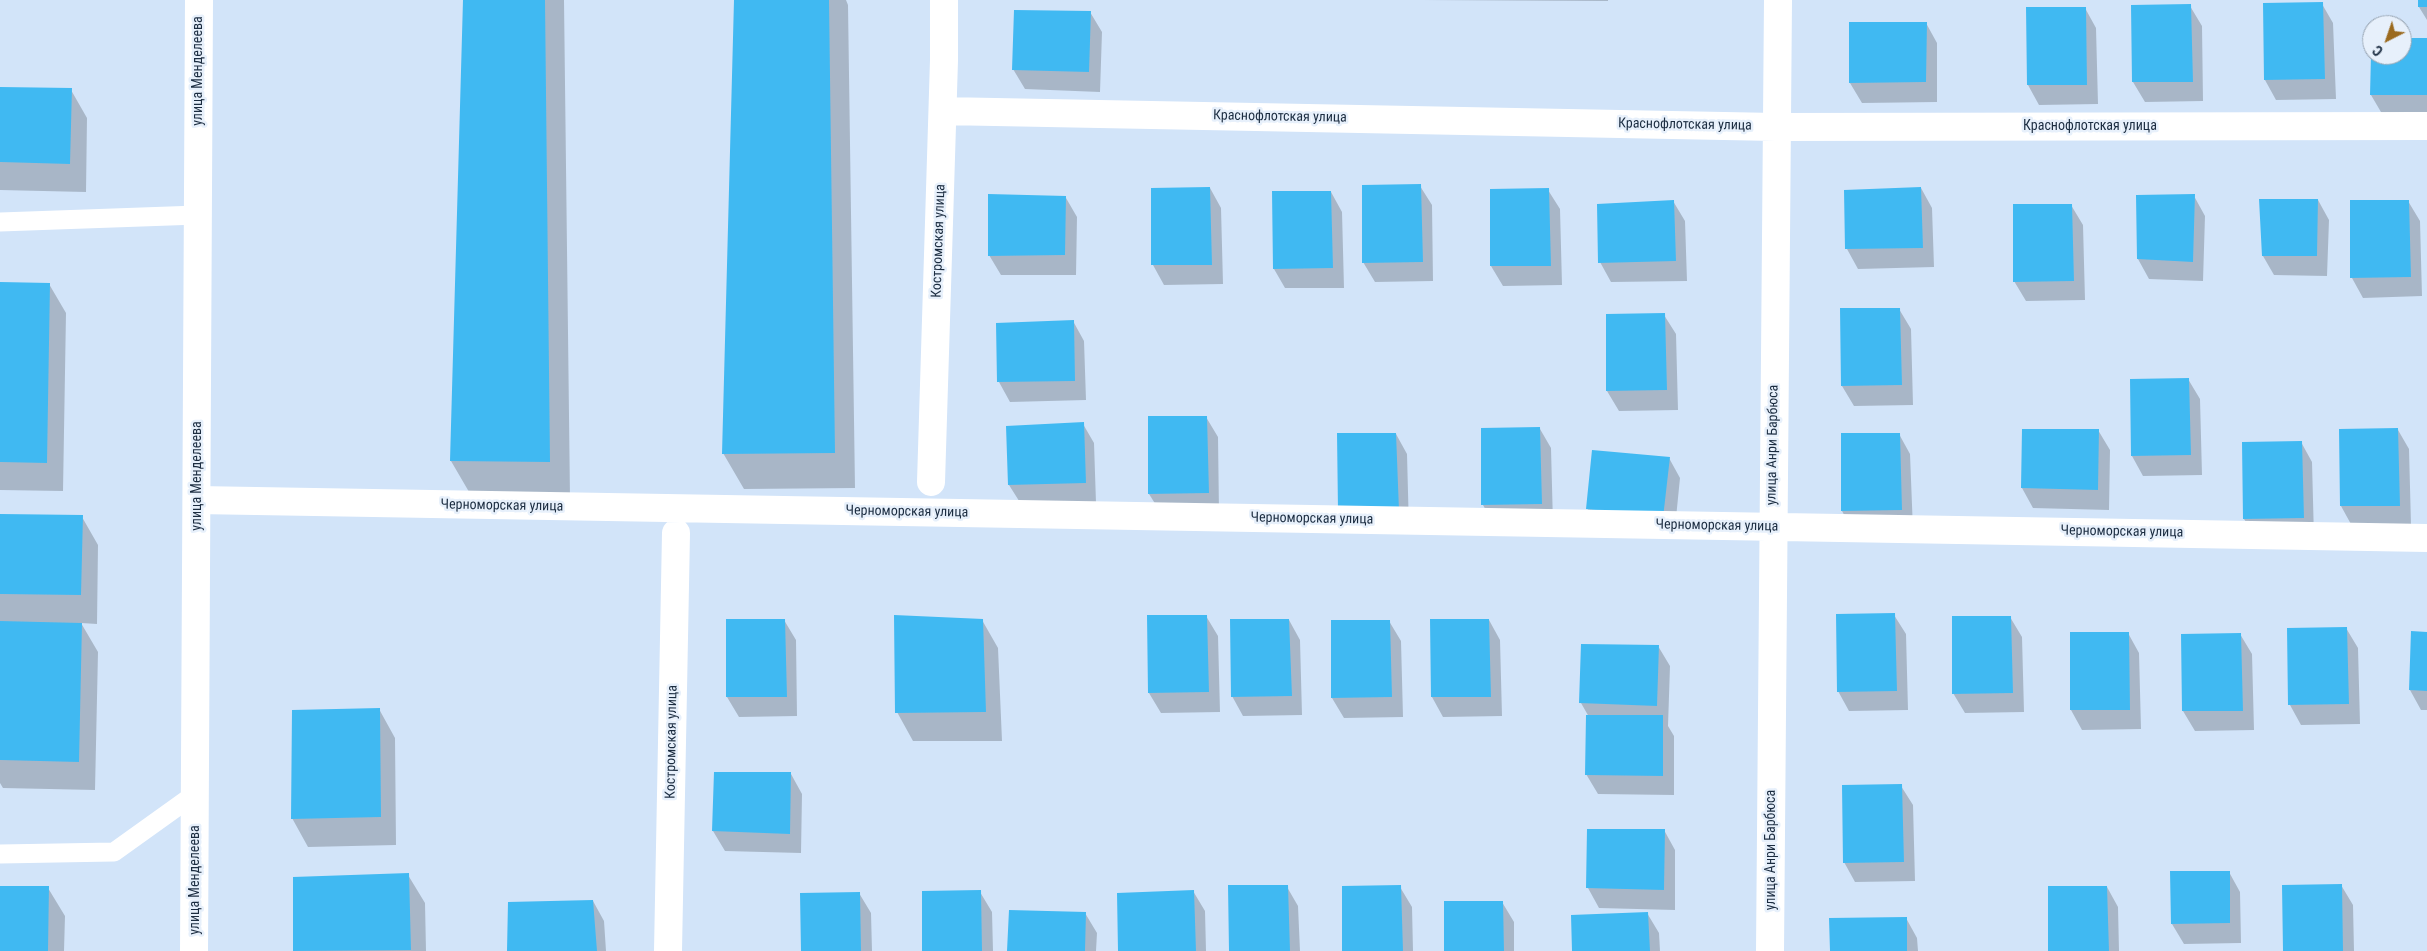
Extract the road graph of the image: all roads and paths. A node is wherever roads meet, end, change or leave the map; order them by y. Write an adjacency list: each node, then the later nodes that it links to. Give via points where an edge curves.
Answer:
1 (199, 0): 7 (street, улица Менделеева)
2 (944, 0): 4 (street, Костромская улица)
3 (1778, 0): 6 (street, улица Анри Барбюса)
4 (943, 111): 6 (street, Краснофлотская улица); 9 (street, Костромская улица)
5 (2427, 126): 6 (street, Краснофлотская улица)
6 (1776, 127): 11 (street, улица Анри Барбюса)
7 (198, 215): 8 (lane); 10 (street, улица Менделеева)
8 (0, 222)
9 (931, 482)
10 (197, 500): 11 (street, Черноморская улица); 14 (street, улица Менделеева)
11 (1772, 526): 13 (street, Черноморская улица); 18 (street, улица Анри Барбюса)
12 (676, 534): 17 (street, Костромская улица)
13 (2427, 538)
14 (195, 794): 15 (lane, via 114,852); 16 (street, улица Менделеева)
15 (0, 854)
16 (194, 951)
17 (668, 951)
18 (1770, 951)

